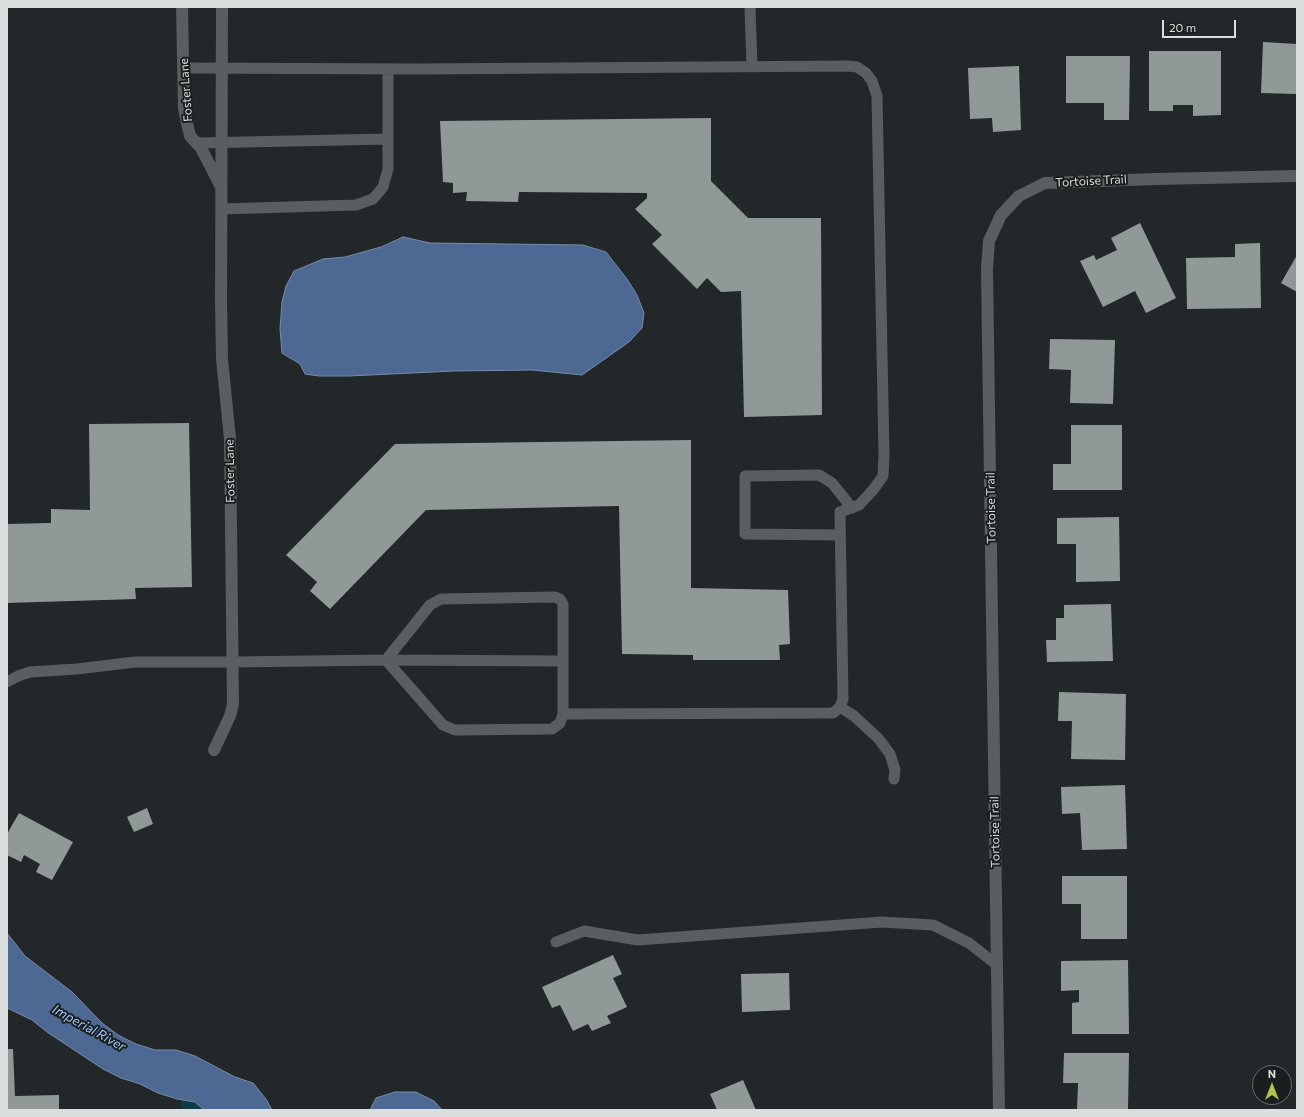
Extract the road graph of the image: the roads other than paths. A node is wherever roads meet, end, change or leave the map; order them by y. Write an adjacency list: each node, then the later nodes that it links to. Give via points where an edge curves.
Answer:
1 (182, 7): 5 (street, Foster Lane)
2 (222, 7): 6 (street, Foster Lane)
3 (750, 7): 4 (lane)
4 (752, 66): 7 (lane); 14 (lane, via 857,67 872,81 877,96 883,476 859,505)
5 (184, 68): 6 (lane); 10 (street, Foster Lane, via 184,108 190,136)
6 (222, 69): 7 (lane); 9 (street, Foster Lane)
7 (388, 69): 8 (lane)
8 (388, 139): 9 (lane); 13 (lane, via 388,169 383,187 373,199 356,205)
9 (222, 141): 10 (lane); 12 (street, Foster Lane)
10 (196, 142): 12 (street, Foster Lane)
11 (1297, 176): 25 (street, Tortoise Trail, via 1045,183 1019,196 1001,215 990,242 987,269)
12 (222, 188): 13 (street, Foster Lane)
13 (221, 209): 18 (street, Foster Lane, via 222,359 230,439)
14 (852, 508): 15 (lane, via 840,512); 15 (lane, via 832,483 819,475 745,476 745,534)
15 (840, 535): 20 (lane)
16 (386, 660): 17 (lane); 17 (lane, via 430,605 442,599 555,597 563,604); 18 (lane); 21 (lane, via 443,725 455,730 552,729 560,723)
17 (563, 661): 21 (lane)
18 (233, 662): 19 (lane, via 135,662 30,672); 22 (street, Foster Lane, via 233,704)
19 (7, 682)
20 (840, 707): 21 (lane, via 833,713); 23 (lane, via 878,738 890,754 895,770)
21 (563, 714)
22 (214, 750)
23 (894, 779)
24 (556, 942): 25 (lane, via 584,931 638,940 882,922 926,924 969,943)
25 (997, 965): 26 (street, Tortoise Trail)
26 (999, 1110)

